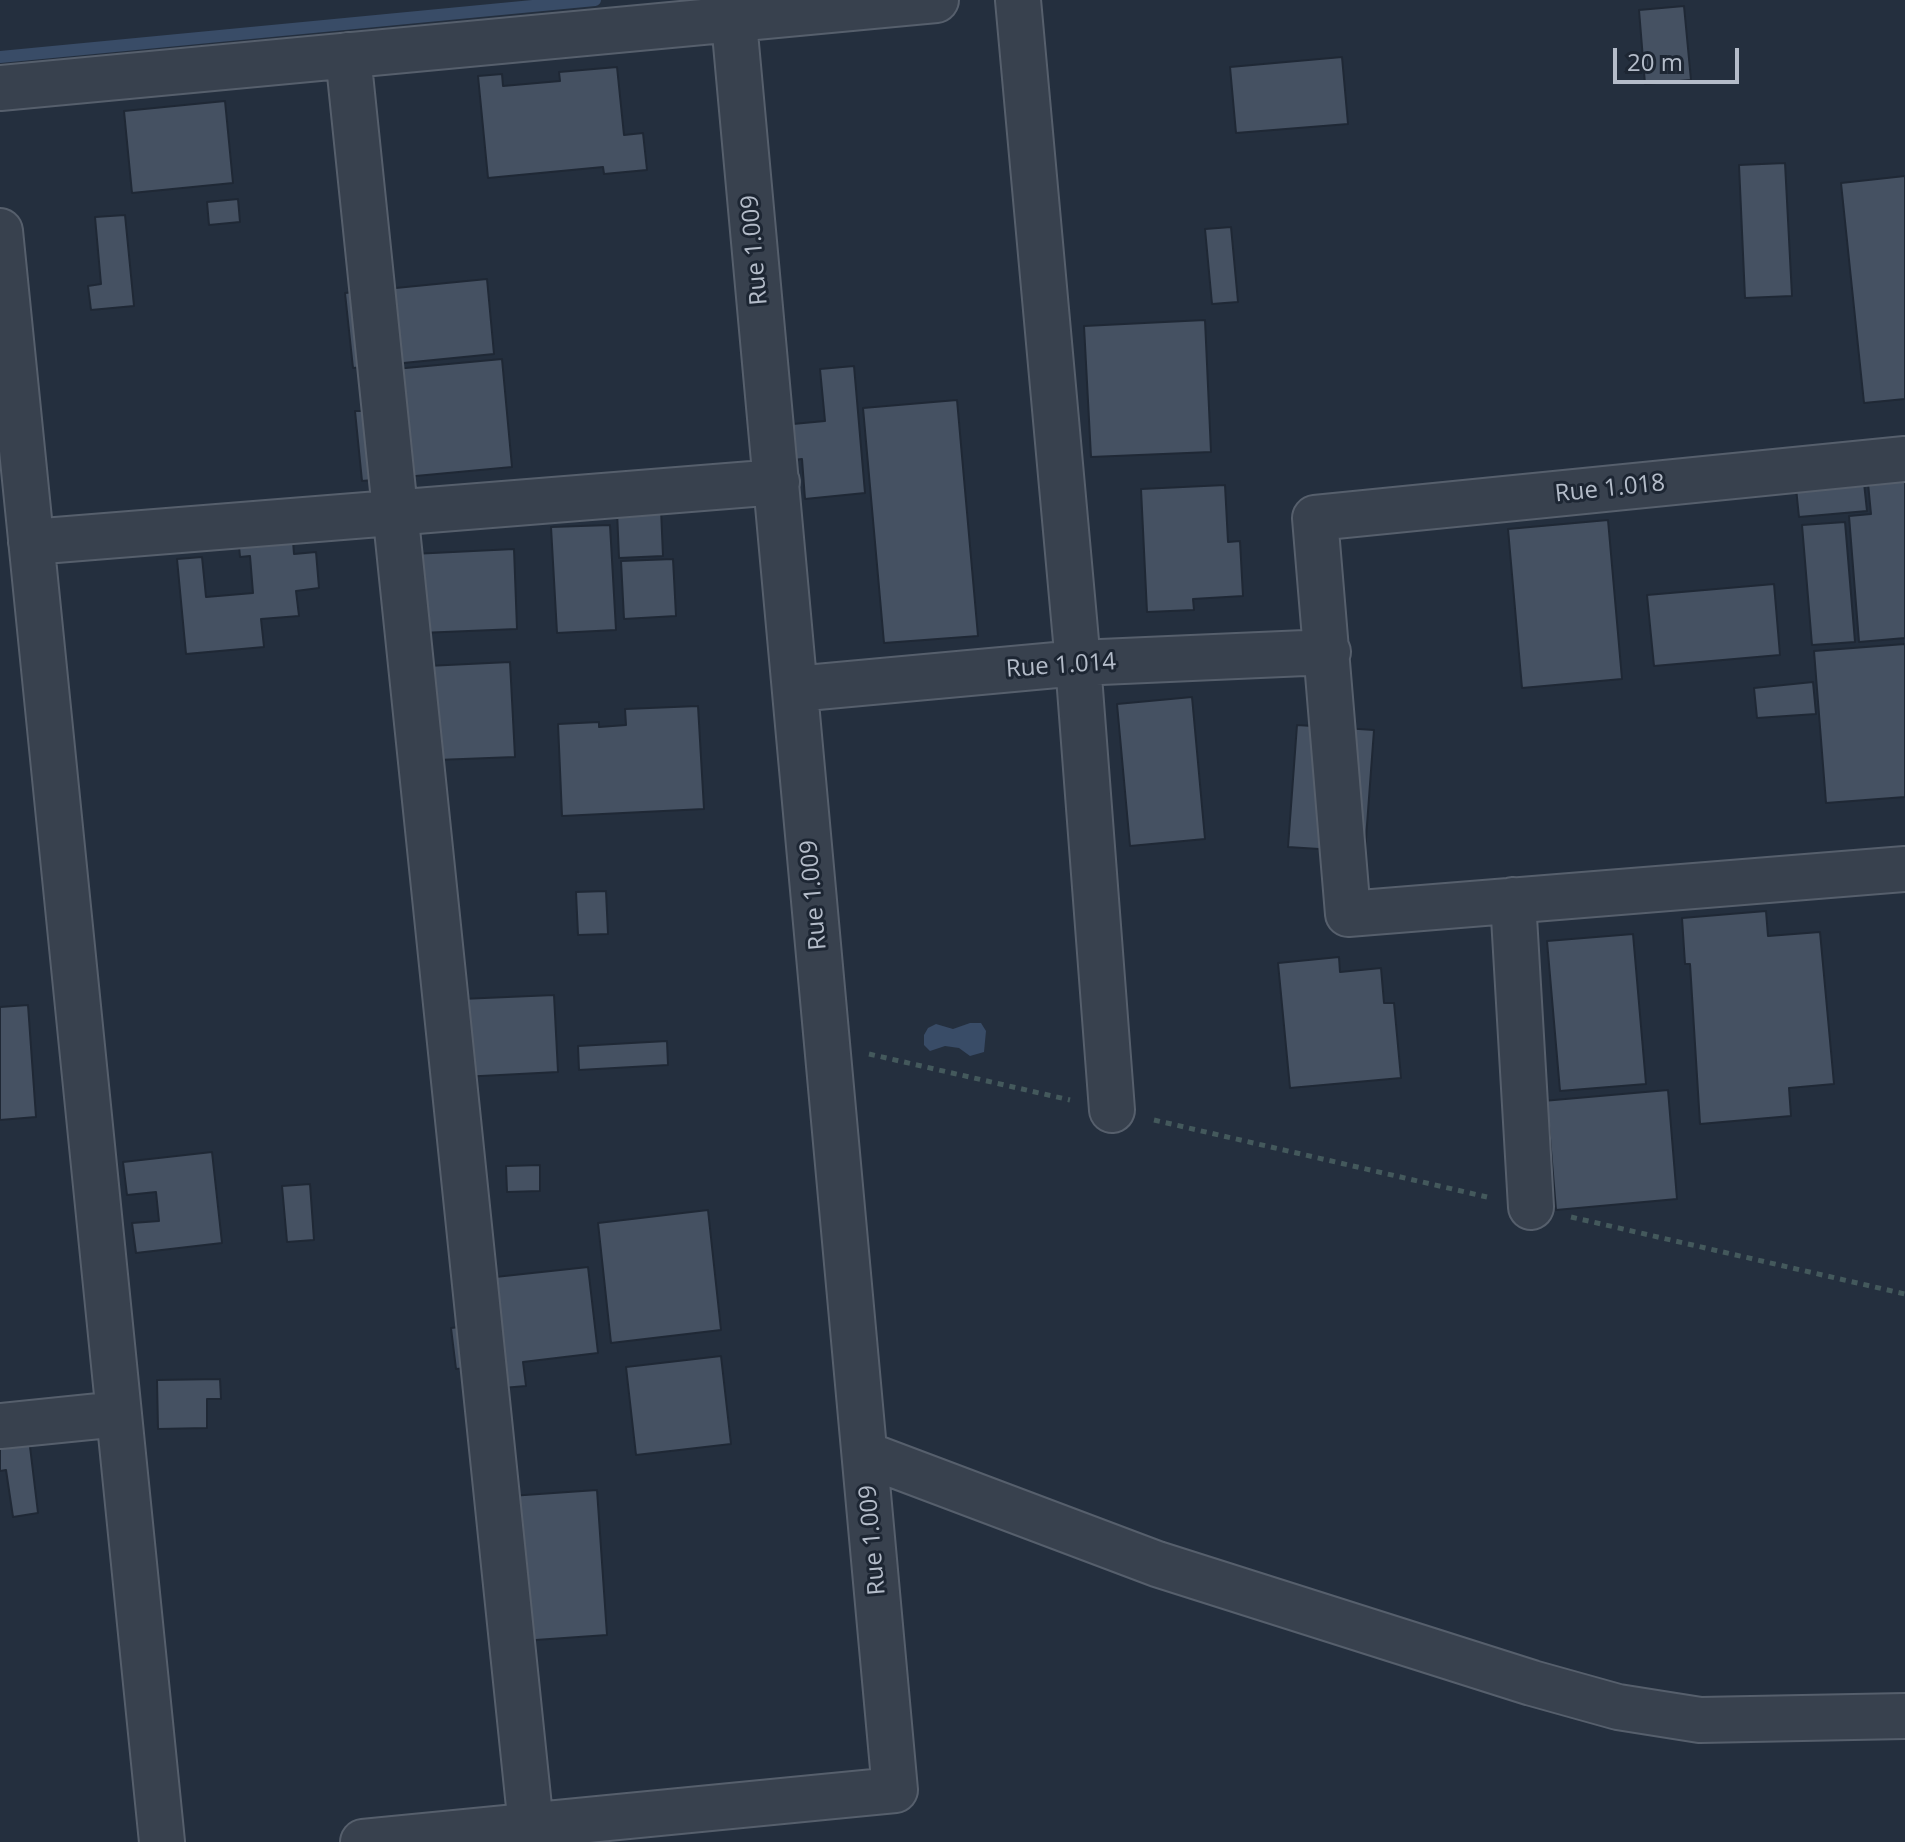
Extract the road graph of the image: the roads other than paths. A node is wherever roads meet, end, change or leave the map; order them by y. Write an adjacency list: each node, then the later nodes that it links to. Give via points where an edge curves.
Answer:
1 (936, 0): 3 (street)
2 (1018, 0): 12 (street)
3 (733, 9): 4 (street); 8 (street, Rue 1.009)
4 (348, 55): 5 (street); 9 (street)
5 (0, 88)
6 (0, 231): 10 (street)
7 (1905, 459): 11 (street, Rue 1.018, via 1315,518)
8 (777, 482): 9 (street); 13 (street, Rue 1.009)
9 (396, 513): 10 (street); 22 (street)
10 (31, 542): 18 (street)
11 (1328, 652): 12 (street, Rue 1.014); 15 (street, via 1348,914)
12 (1078, 663): 13 (street, Rue 1.014); 16 (street)
13 (795, 689): 20 (street, Rue 1.009)
14 (1905, 869): 15 (street)
15 (1513, 900): 17 (street)
16 (1112, 1110)
17 (1531, 1207)
18 (119, 1414): 19 (street); 23 (street)
19 (0, 1426)
20 (865, 1454): 21 (street, via 1157,1564 1618,1707 1700,1720); 22 (street, Rue 1.009, via 895,1790)
21 (1905, 1716)
22 (531, 1826): 24 (street)
23 (162, 1842)
24 (363, 1842)

